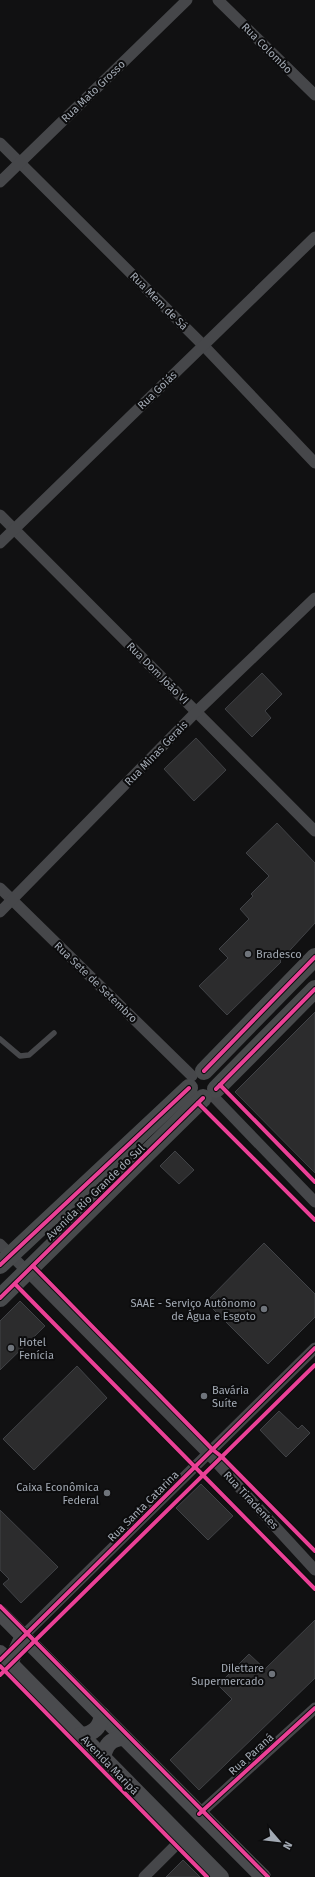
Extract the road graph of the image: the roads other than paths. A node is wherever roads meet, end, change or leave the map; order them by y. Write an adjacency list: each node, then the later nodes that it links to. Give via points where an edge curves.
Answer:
1 (187, 0): 5 (street, Rua Mato Grosso)
2 (218, 0): 3 (street, Rua Colombo)
3 (315, 95)
4 (0, 143): 5 (street, Rua Mem de Sá)
5 (20, 163): 6 (street, Rua Mato Grosso); 8 (street, Rua Mem de Sá)
6 (0, 182)
7 (315, 237): 8 (street, Rua Goiás)
8 (203, 345): 9 (street, Rua Mem de Sá); 11 (street, Rua Goiás)
9 (315, 463)
10 (0, 515): 11 (street, Rua Dom João VI)
11 (14, 530): 12 (street, Rua Goiás); 14 (street, Rua Dom João VI)
12 (0, 543)
13 (315, 598): 14 (street, Rua Minas Gerais)
14 (197, 711): 15 (street, Rua Dom João VI); 17 (street, Rua Minas Gerais)
15 (315, 831)
16 (0, 888): 17 (street, Rua Sete de Setembro)
17 (12, 901): 18 (street, Rua Minas Gerais); 23 (street, Rua Sete de Setembro)
18 (0, 912)
19 (315, 957): 23 (main road, Avenida Rio Grande do Sul)
20 (315, 989): 23 (main road, Avenida Rio Grande do Sul)
21 (54, 1032): 22 (lane, via 29,1055 20,1056)
22 (0, 1039)
23 (203, 1086): 24 (street, Rua Sete de Setembro); 25 (main road, Avenida Rio Grande do Sul); 26 (main road, Avenida Rio Grande do Sul)
24 (315, 1202)
25 (4, 1255): 26 (street, Rua Tiradentes)
26 (28, 1271): 27 (main road, Avenida Rio Grande do Sul); 29 (street, Rua Tiradentes)
27 (0, 1298)
28 (315, 1348): 29 (street, Rua Santa Catarina)
29 (207, 1454): 30 (street, Rua Tiradentes); 32 (street, Rua Santa Catarina)
30 (315, 1570)
31 (0, 1613): 32 (main road)
32 (23, 1637): 33 (main road); 35 (main road)
33 (3, 1658): 36 (main road, Avenida Maripá)
34 (315, 1708): 39 (street, Rua Paraná)
35 (102, 1715): 36 (main road, via 96,1729 89,1734); 37 (main road)
36 (81, 1735): 38 (main road, Avenida Maripá)
37 (123, 1738): 38 (main road, via 110,1742 105,1747); 39 (main road)
38 (103, 1757): 40 (main road, Avenida Maripá)
39 (199, 1814): 43 (main road)
40 (182, 1839): 41 (street); 42 (main road, Avenida Maripá)
41 (144, 1877)
42 (221, 1877)
43 (264, 1877)

